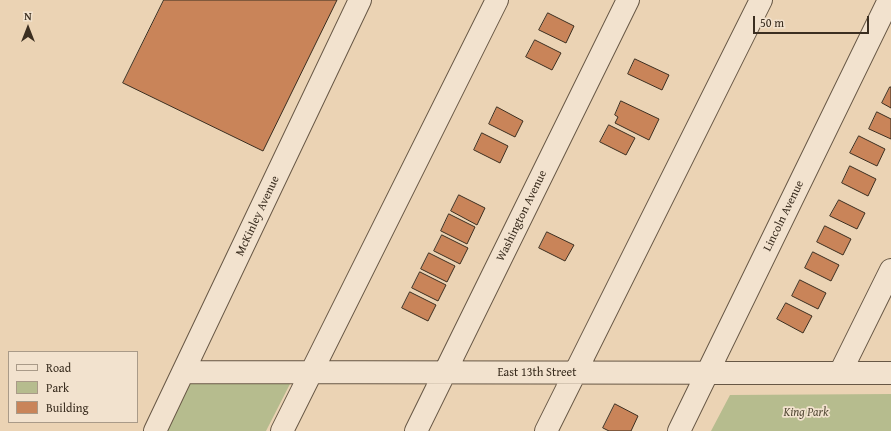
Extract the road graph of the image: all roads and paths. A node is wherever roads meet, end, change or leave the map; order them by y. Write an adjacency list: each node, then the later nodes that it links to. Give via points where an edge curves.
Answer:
1 (360, 0): 7 (street, McKinley Avenue)
2 (497, 0): 8 (street)
3 (628, 0): 9 (street, Washington Avenue)
4 (761, 0): 10 (street)
5 (889, 0): 11 (street, Lincoln Avenue)
6 (891, 270): 12 (street)
7 (183, 372): 8 (street, East 13th Street); 14 (street, McKinley Avenue)
8 (310, 372): 9 (street, East 13th Street); 15 (street)
9 (445, 372): 10 (street, East 13th Street); 16 (street, Washington Avenue)
10 (576, 373): 11 (street, East 13th Street); 17 (street)
11 (708, 373): 12 (street, East 13th Street); 18 (street, Lincoln Avenue)
12 (840, 373): 13 (street, East 13th Street)
13 (891, 373)
14 (155, 431)
15 (282, 431)
16 (416, 431)
17 (546, 431)
18 (680, 431)

